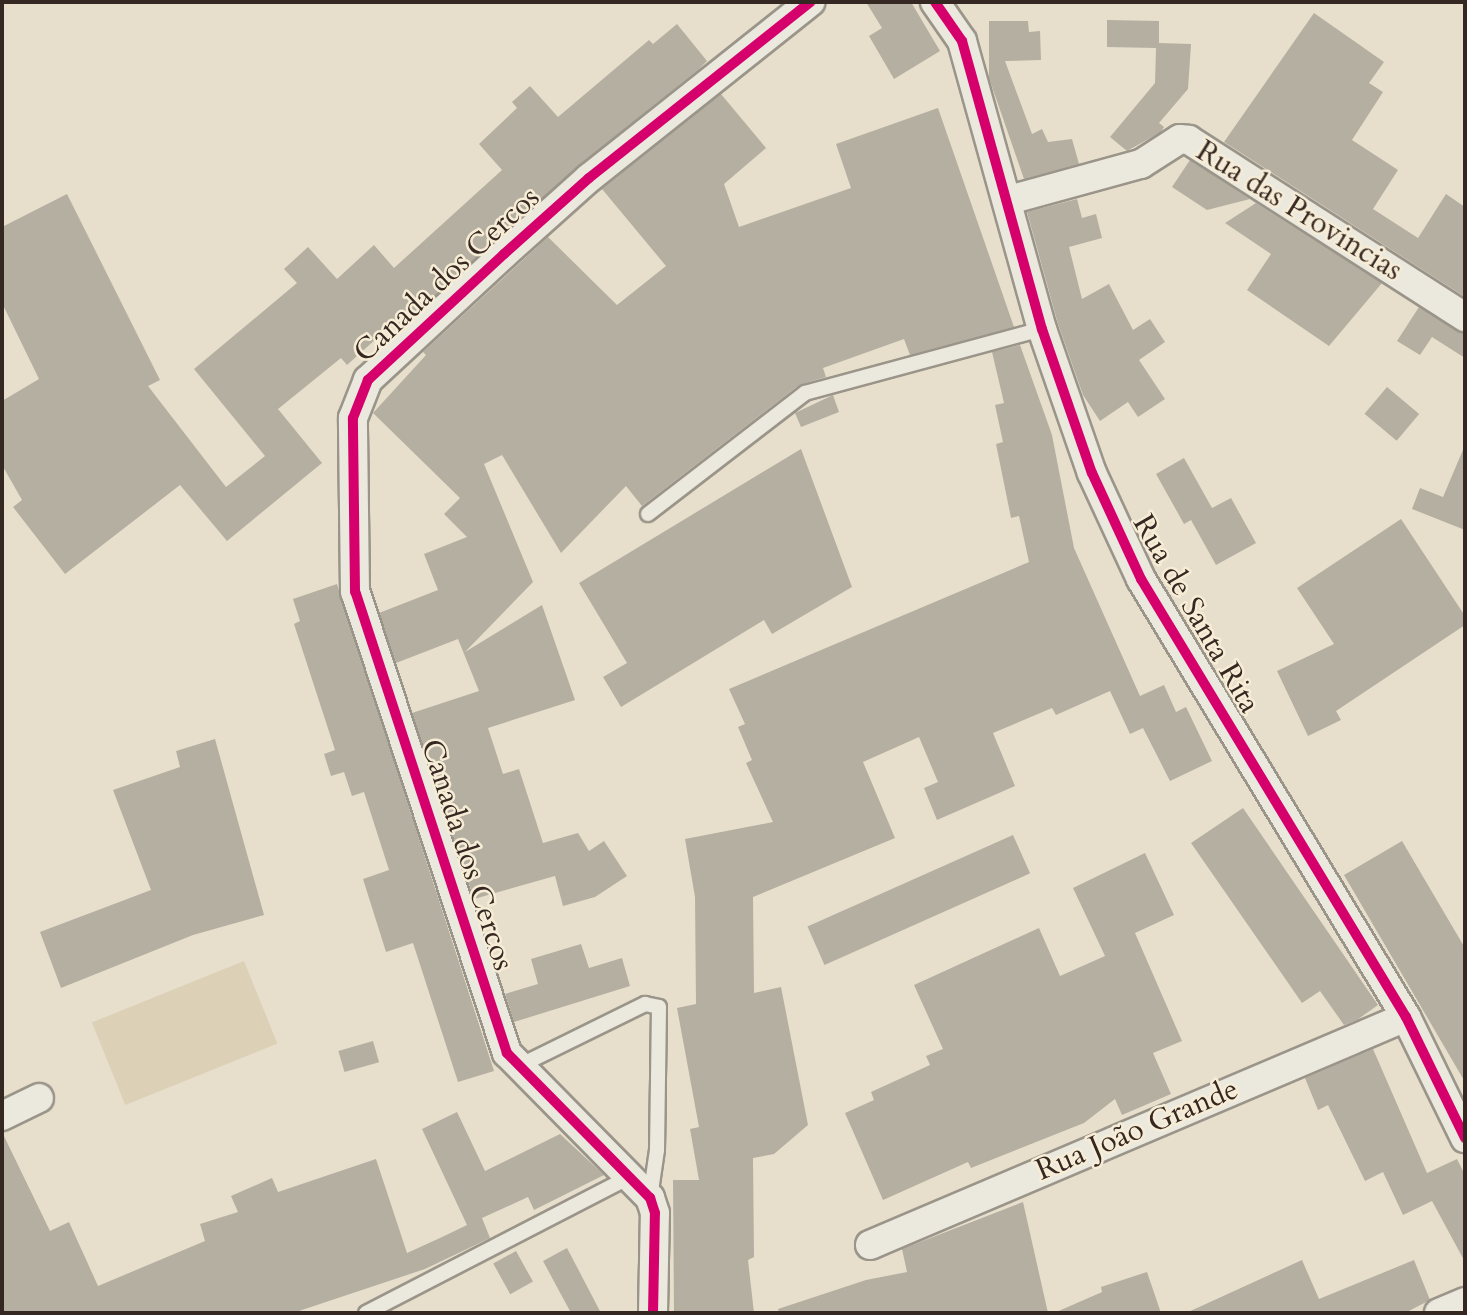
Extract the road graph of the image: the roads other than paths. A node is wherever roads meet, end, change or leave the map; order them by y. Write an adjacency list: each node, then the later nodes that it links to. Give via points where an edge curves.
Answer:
1 (810, 2): 8 (street, Canada dos Cercos, via 590,178 369,380 355,405 355,592)
2 (935, 2): 3 (street, Rua de Santa Rita, via 962,41)
3 (1009, 200): 4 (street, Rua das Provincias, via 1142,164 1180,139 1189,140); 5 (street, Rua de Santa Rita)
4 (1465, 317)
5 (1042, 329): 6 (lane, via 805,393); 7 (street, Rua de Santa Rita, via 1092,473 1141,579)
6 (648, 514)
7 (1406, 1017): 11 (street, Rua de Santa Rita); 14 (street, Rua João Grande)
8 (511, 1060): 12 (street); 13 (lane, via 645,1004 659,1007 657,1150)
9 (39, 1098): 10 (street)
10 (2, 1116)
11 (1465, 1138)
12 (629, 1177): 13 (street); 16 (lane)
13 (650, 1198): 17 (street, via 655,1213)
14 (870, 1245)
15 (1465, 1302): 18 (street)
16 (366, 1313)
17 (653, 1313)
18 (1439, 1313)

